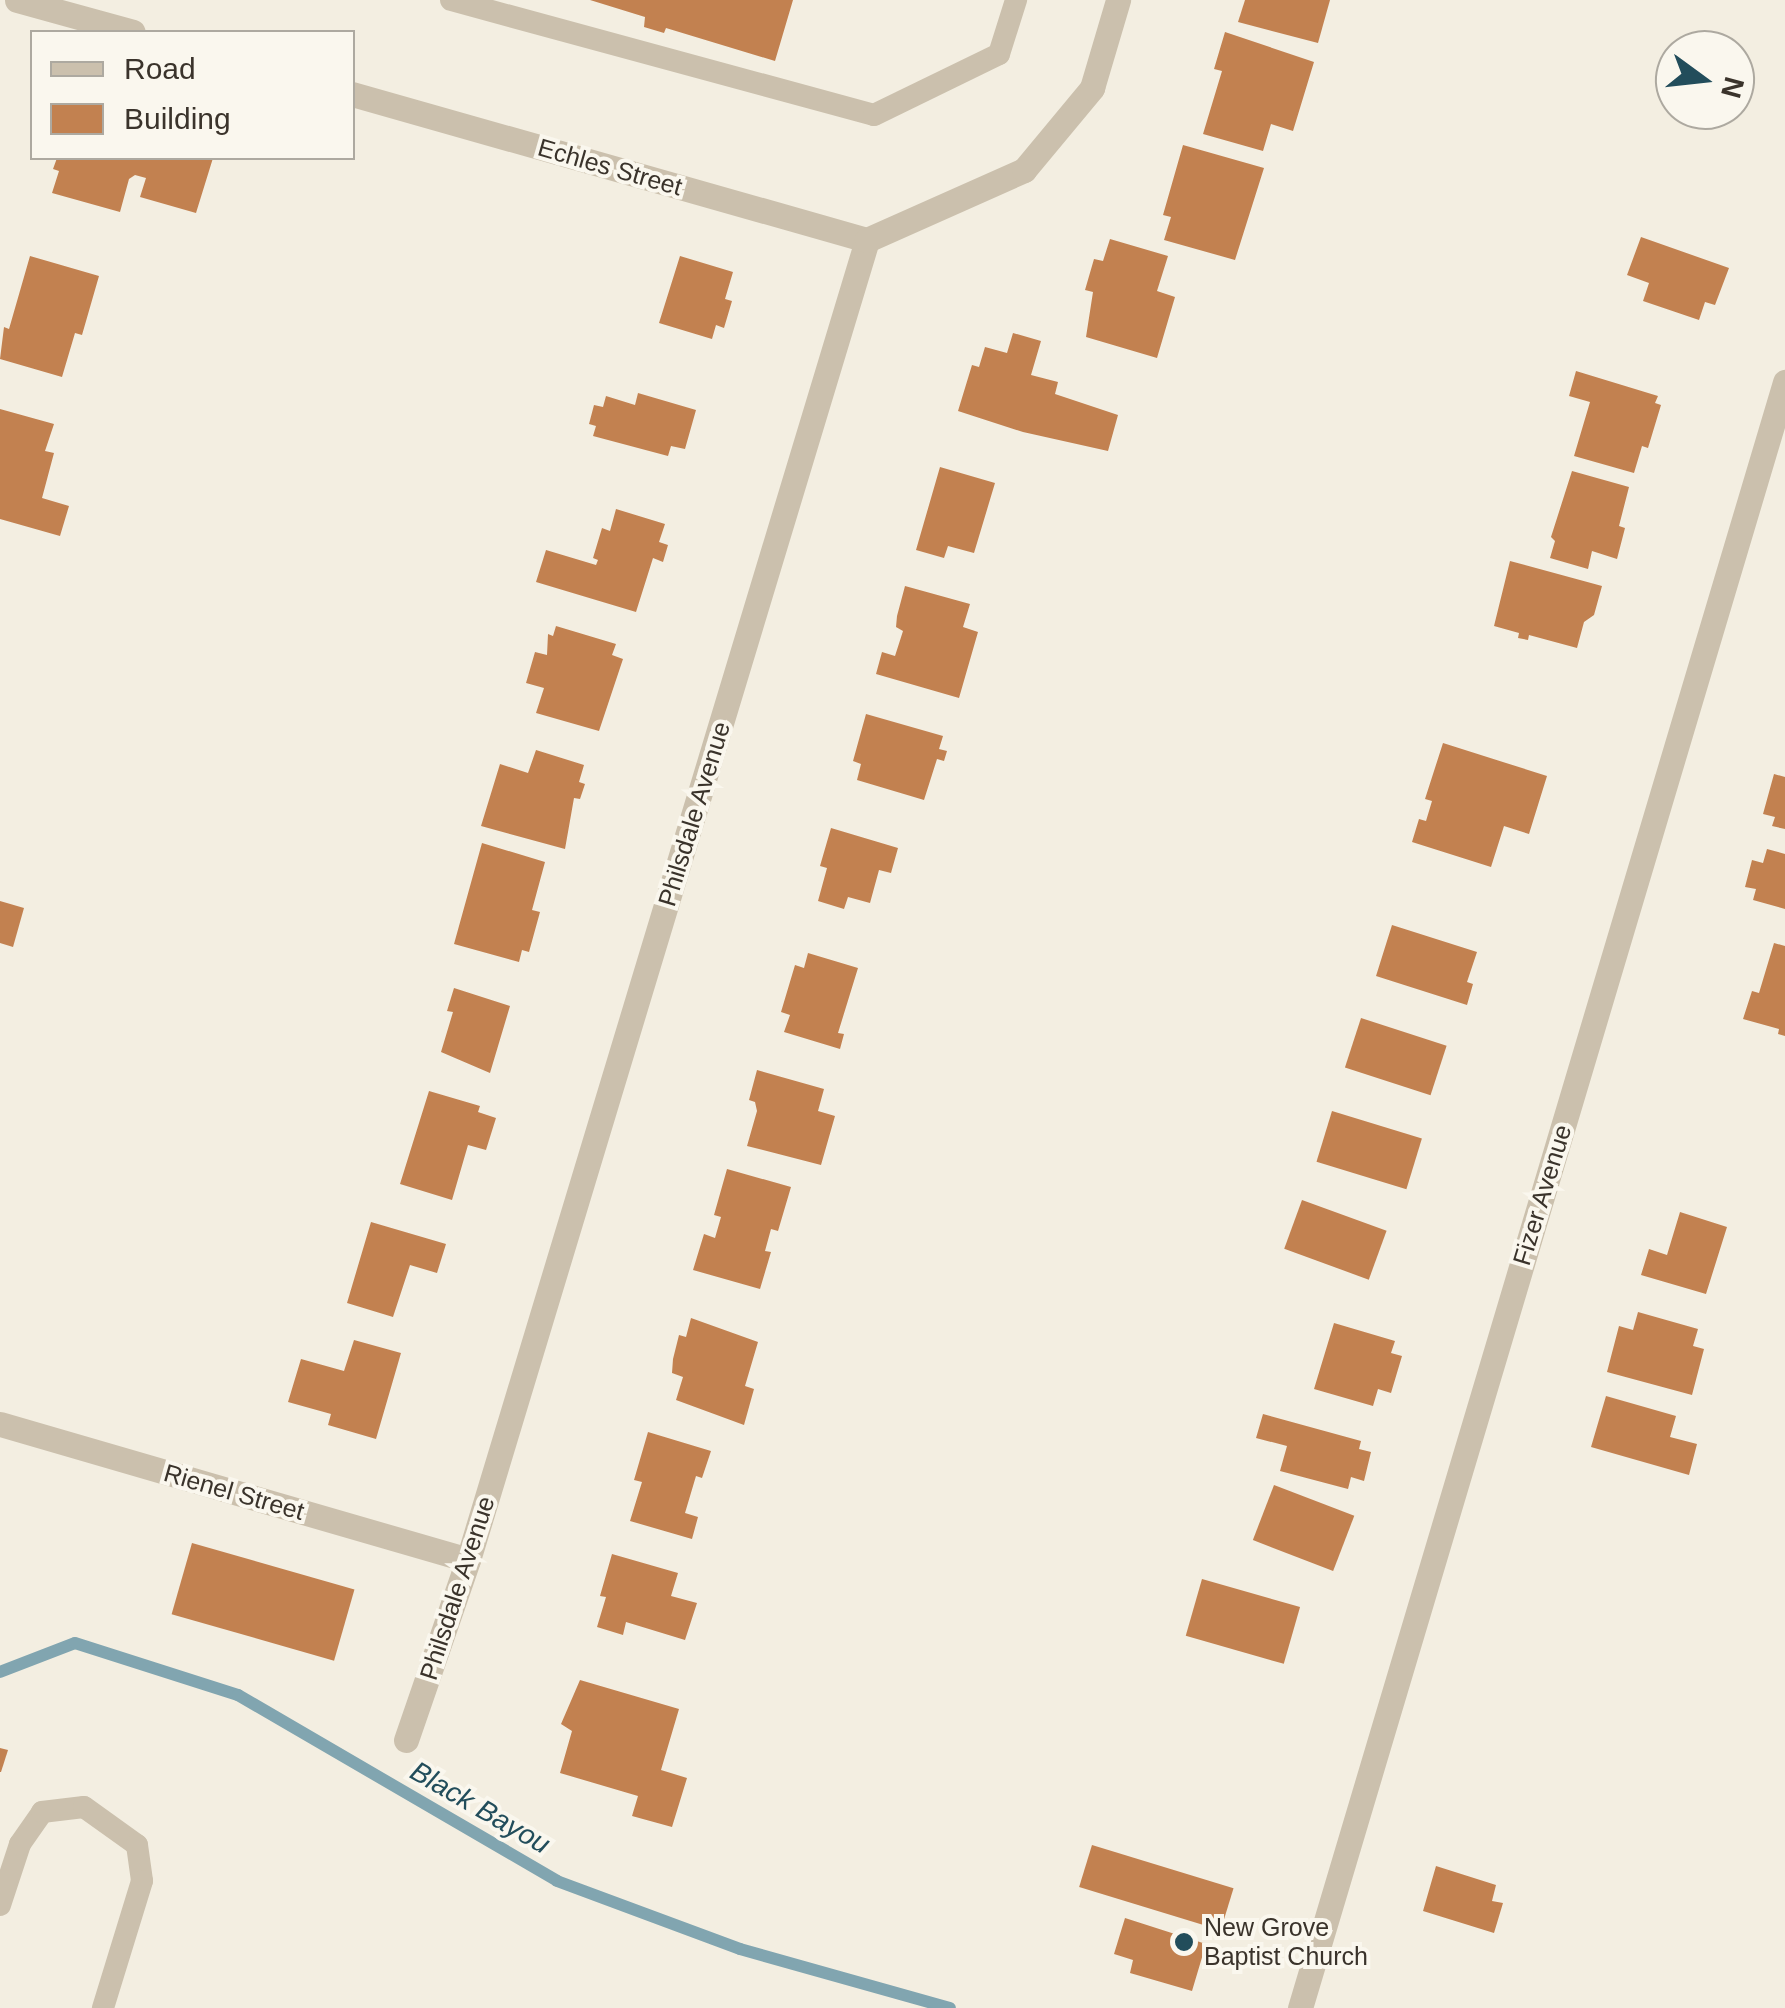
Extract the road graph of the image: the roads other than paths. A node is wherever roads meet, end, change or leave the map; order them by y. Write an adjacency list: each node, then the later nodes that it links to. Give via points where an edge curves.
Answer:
1 (17, 0): 5 (street)
2 (451, 0): 3 (lane, via 874,115 999,54)
3 (1016, 0)
4 (1118, 0): 7 (street, via 1092,88 1024,170)
5 (126, 30)
6 (355, 95): 7 (street, Echles Street)
7 (867, 240): 10 (street, Philsdale Avenue)
8 (1785, 382): 14 (street, Fizer Avenue)
9 (0, 1424): 10 (street, Rienel Street)
10 (468, 1560): 11 (street, Philsdale Avenue)
11 (406, 1740)
12 (0, 1905): 13 (lane, via 20,1844 42,1812 84,1806 137,1845 142,1880)
13 (103, 2008)
14 (1300, 2008)

